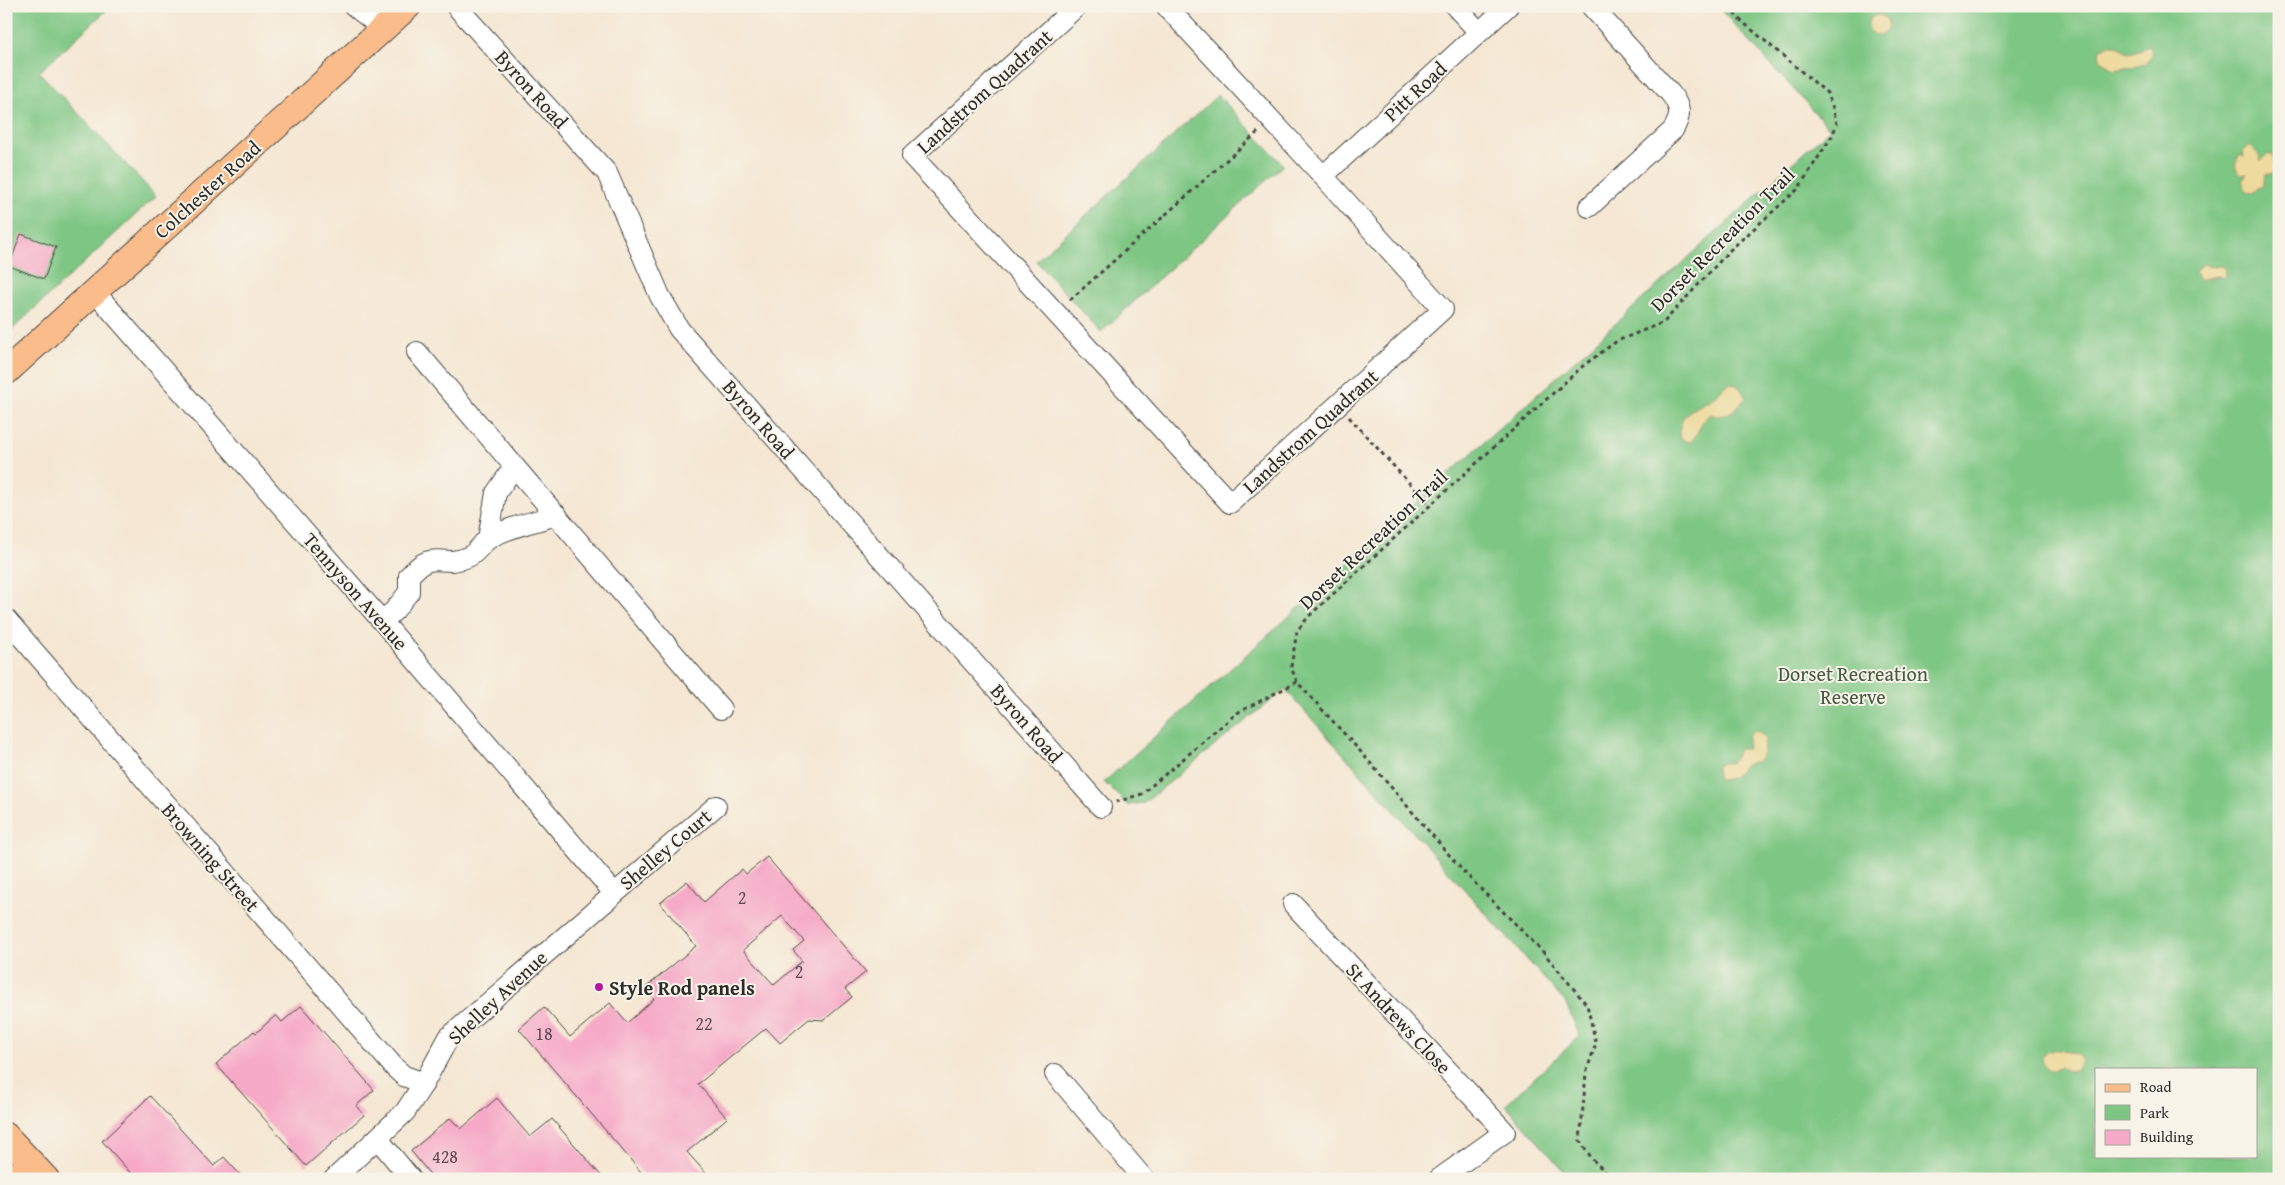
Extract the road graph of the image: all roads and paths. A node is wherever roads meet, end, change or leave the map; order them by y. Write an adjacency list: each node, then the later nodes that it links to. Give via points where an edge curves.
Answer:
1 (354, 6): 10 (street)
2 (408, 6): 10 (main road, Colchester Road)
3 (456, 6): 29 (street, Byron Road, via 608,174 660,296 679,329)
4 (1078, 6): 19 (street, Landstrom Quadrant, via 912,156 1230,503)
5 (1166, 6): 13 (street, Landstrom Quadrant)
6 (1454, 6): 11 (street)
7 (1508, 6): 11 (street, Pitt Road)
8 (1591, 6): 14 (street, via 1678,102 1680,111 1679,121 1672,130)
9 (1728, 6): 21 (path, Dorset Recreation Trail, via 1826,93 1834,108 1837,124 1832,136 1798,190 1730,250 1664,322 1618,341 1584,365)
10 (383, 29): 15 (main road, Colchester Road)
11 (1478, 32): 13 (street, Pitt Road)
12 (1258, 132): 16 (path)
13 (1323, 176): 19 (street, Landstrom Quadrant, via 1443,309)
14 (1589, 207)
15 (94, 292): 18 (main road, Colchester Road); 25 (street, Tennyson Avenue)
16 (1070, 300)
17 (417, 352): 20 (street)
18 (6, 372)
19 (1339, 405): 21 (path)
20 (514, 467): 22 (street); 23 (street, via 496,493)
21 (1430, 506): 26 (path, Dorset Recreation Trail, via 1309,616 1298,631 1291,668)
22 (557, 515): 23 (street); 27 (street)
23 (488, 538): 25 (street, via 469,557 421,562 409,576 409,592)
24 (6, 619): 33 (street, Browning Street, via 394,1068 404,1076)
25 (382, 621): 30 (street, Tennyson Avenue)
26 (1297, 682): 29 (path, via 1237,713 1142,794); 41 (path, via 1463,871 1544,953 1587,1005 1596,1043 1586,1073 1580,1141 1593,1160)
27 (721, 709)
28 (716, 806): 30 (street, Shelley Court)
29 (1101, 808)
30 (614, 893): 33 (street, Shelley Avenue, via 449,1037)
31 (1293, 904): 40 (street, St Andrews Close, via 1505,1132)
32 (1055, 1074): 39 (street)
33 (424, 1083): 35 (street, Shelley Avenue, via 405,1112)
34 (6, 1136): 36 (main road)
35 (378, 1139): 37 (street, Shelley Avenue); 38 (street)
36 (30, 1173)
37 (334, 1179)
38 (411, 1179)
39 (1144, 1179)
40 (1439, 1179)
41 (1613, 1179)

